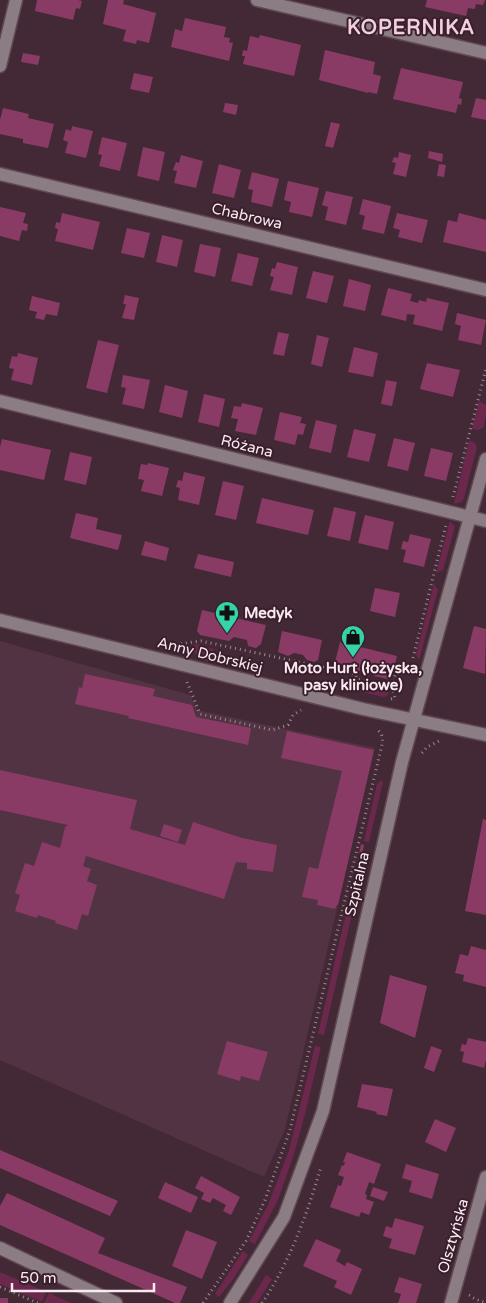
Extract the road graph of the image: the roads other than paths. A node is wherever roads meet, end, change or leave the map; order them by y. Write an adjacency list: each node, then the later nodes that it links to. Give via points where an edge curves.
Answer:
1 (16, 0): 4 (street)
2 (257, 0): 3 (street)
3 (486, 53)
4 (0, 66)
5 (0, 174): 6 (street, Chabrowa)
6 (486, 290)
7 (0, 401): 9 (street, Różana)
8 (486, 459): 9 (street, Szpitalna)
9 (470, 518): 10 (street, Różana); 12 (street, Szpitalna)
10 (486, 521)
11 (0, 620): 12 (street, Anny Dobrskiej, via 363,709)
12 (413, 718): 13 (street, Anny Dobrskiej); 18 (street, Szpitalna, via 322,1111 284,1217)
13 (486, 735)
14 (486, 1177): 16 (street, Olsztyńska)
15 (0, 1248): 17 (street)
16 (453, 1302)
17 (116, 1303)
18 (230, 1303)

